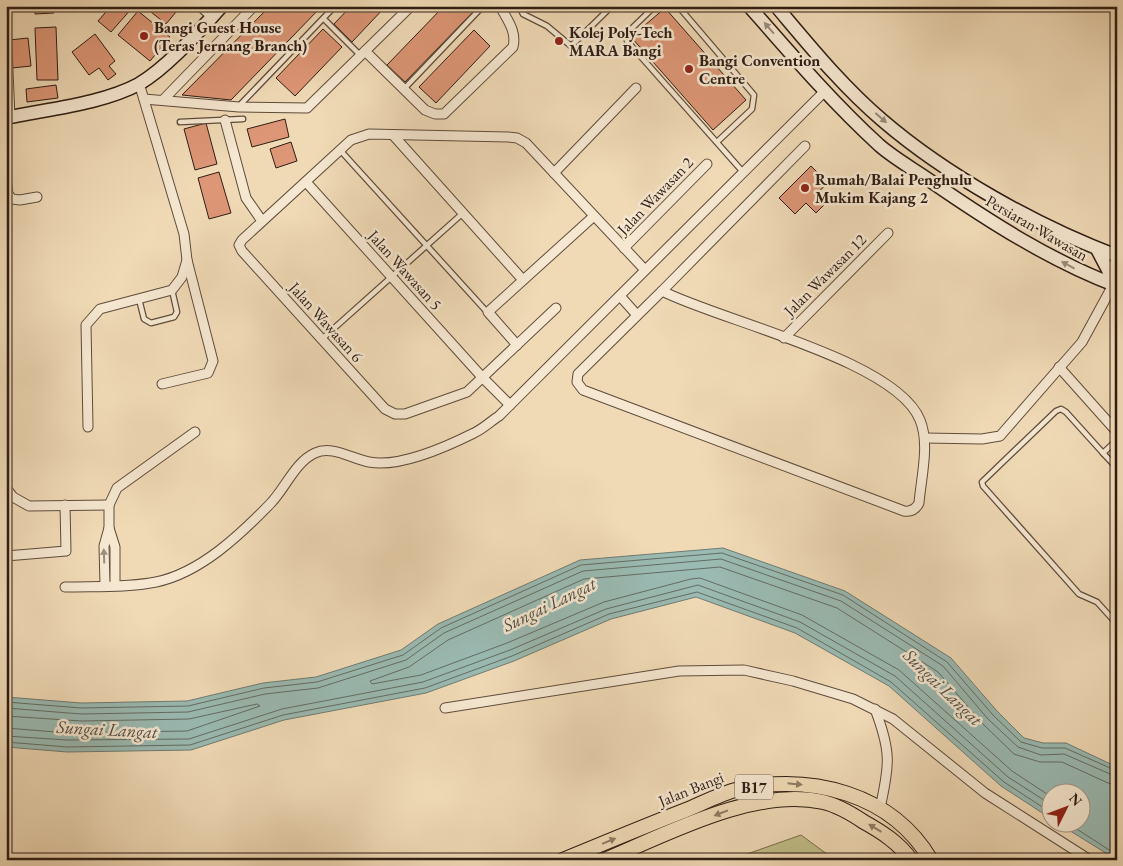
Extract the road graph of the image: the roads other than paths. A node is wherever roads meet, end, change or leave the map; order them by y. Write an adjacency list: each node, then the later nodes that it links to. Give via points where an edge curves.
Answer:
1 (197, 6): 14 (lane)
2 (222, 6): 14 (main road)
3 (254, 6): 25 (street)
4 (411, 6): 18 (street)
5 (483, 6): 21 (lane)
6 (500, 6): 21 (street, via 513,29 513,47 444,114 425,110)
7 (519, 6): 8 (lane, via 523,14 547,26 571,46)
8 (612, 6)
9 (656, 6): 32 (lane, via 628,32 627,41)
10 (678, 6): 32 (lane, via 754,95 752,109)
11 (749, 6): 22 (main road, Persiaran Wawasan, one-way to 11)
12 (776, 6): 17 (main road, Persiaran Wawasan)
13 (332, 7): 15 (lane)
14 (211, 18): 19 (main road, via 163,65)
15 (324, 18): 18 (lane); 26 (lane)
16 (6, 25): 27 (street)
17 (809, 45): 22 (main road, via 823,70); 23 (main road, Persiaran Wawasan)
18 (363, 54): 21 (street); 26 (street, via 307,108)
19 (139, 83): 24 (street); 27 (main road, via 83,102)
20 (636, 88): 37 (street)
21 (403, 90)
22 (824, 92): 23 (main road, via 841,91); 36 (street); 53 (main road, Persiaran Wawasan, one-way to 22, via 1087,276 962,202 881,146)
23 (858, 98): 47 (main road, Persiaran Wawasan, one-way to 47, via 935,161 1023,213)
24 (144, 99): 25 (street); 49 (street, via 184,234)
25 (163, 100): 26 (street)
26 (239, 107)
27 (8, 117)
28 (243, 119): 29 (lane)
29 (225, 120): 30 (lane); 43 (street, via 246,198)
30 (180, 122)
31 (393, 135): 34 (street, via 369,134 351,140); 37 (street, via 517,138 526,143); 41 (street)
32 (717, 142): 36 (lane)
33 (805, 146): 55 (street)
34 (340, 150): 39 (street); 45 (lane)
35 (707, 164): 46 (street, Jalan Wawasan 2)
36 (742, 172): 50 (street)
37 (554, 173): 42 (street)
38 (6, 178): 40 (street, via 8,194 12,198 20,200)
39 (306, 182): 43 (street); 51 (street, Jalan Wawasan 5)
40 (37, 196)
41 (463, 213): 45 (lane); 52 (street)
42 (594, 216): 46 (street); 52 (street)
43 (262, 221): 62 (street, Jalan Wawasan 6, via 242,240 239,245 242,251)
44 (888, 234): 61 (street, Jalan Wawasan 12)
45 (427, 246): 51 (lane); 59 (lane)
46 (624, 248): 50 (street)
47 (1097, 249): 48 (main road, Persiaran Wawasan); 53 (main road)
48 (1117, 256)
49 (187, 260): 54 (street, via 182,277); 66 (street, via 214,361 208,373)
50 (645, 270): 56 (street)
51 (392, 277): 62 (lane); 65 (street, Jalan Wawasan 5)
52 (523, 280): 59 (street)
53 (1115, 284): 64 (street, via 1082,342)
54 (172, 290): 57 (street); 57 (lane, via 177,312 174,317 151,323 144,319)
55 (662, 291): 60 (street); 61 (street)
56 (620, 296): 60 (street); 67 (street)
57 (139, 299): 68 (street, via 100,309 86,325)
58 (556, 308): 63 (street)
59 (488, 312): 63 (street)
60 (637, 315): 71 (street, via 578,374 577,382 583,390 908,512 917,508 919,503)
61 (784, 338): 71 (street, via 843,360 903,396 920,420)
62 (322, 339): 65 (street, Jalan Wawasan 6, via 385,410 395,414 405,414 467,392)
63 (517, 345): 65 (street)
64 (1059, 367): 70 (street); 71 (street, via 1000,436 982,439)
65 (482, 377): 67 (street, Jalan Wawasan 5)
66 (162, 384)
67 (510, 405): 80 (street, via 476,433 417,456 370,462 332,451 314,453 303,461 249,526 194,567 155,582)
68 (88, 427)
69 (195, 432): 77 (street, via 117,488)
70 (1117, 432)
71 (925, 438)
72 (1117, 440): 73 (lane)
73 (1104, 453): 74 (lane); 83 (lane, via 1061,409 982,482 1079,594 1096,602)
74 (1117, 468)
75 (6, 488): 76 (street, via 13,497 30,506)
76 (65, 505): 77 (street); 79 (street, via 66,551)
77 (109, 505): 78 (street)
78 (109, 528): 80 (street, via 115,547); 81 (street, one-way to 78, via 104,546)
79 (6, 556)
80 (115, 584): 81 (street)
81 (105, 585): 82 (street)
82 (65, 587)
83 (1117, 624)
84 (445, 708): 85 (street, via 679,671 744,670 836,694)
85 (875, 709): 86 (street, via 887,740 888,766); 91 (street, via 893,719 985,793)
86 (880, 808): 87 (main road, Jalan Bangi / B17, one-way to 86, via 738,790 788,782 823,787 866,799); 90 (main road, Jalan Bangi / B17, via 895,817 924,846)
87 (563, 860)
88 (605, 860): 89 (main road, Jalan Bangi / B17, one-way to 88, via 888,836 854,815 824,802 787,798 740,805)
89 (911, 860)
90 (931, 860)
91 (1090, 860)

